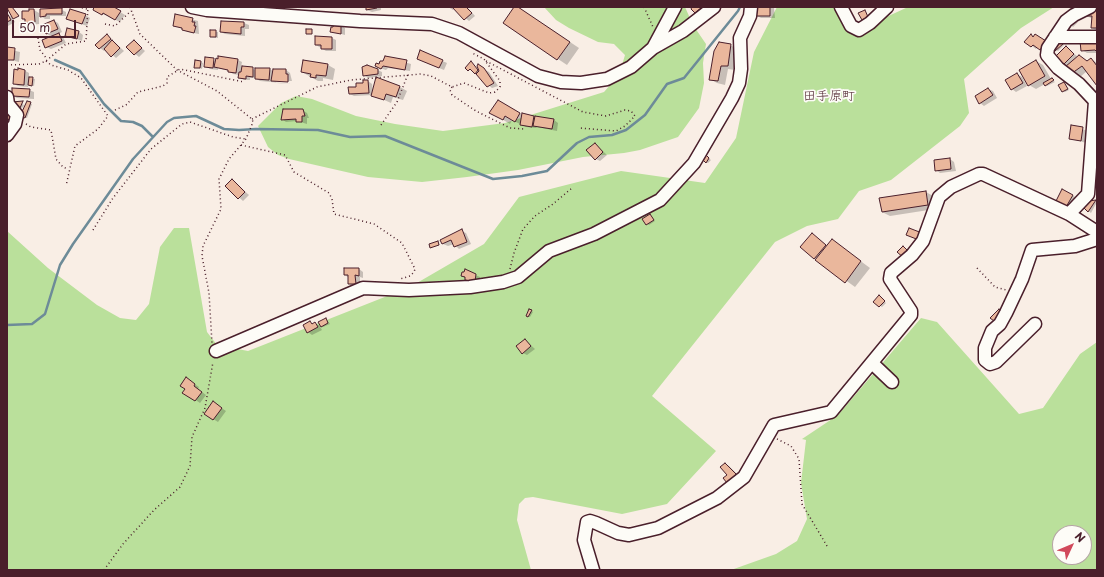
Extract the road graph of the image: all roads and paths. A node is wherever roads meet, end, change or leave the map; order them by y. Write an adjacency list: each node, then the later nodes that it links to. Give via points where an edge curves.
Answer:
1 (78, 7): 11 (path)
2 (130, 7): 12 (path)
3 (192, 7): 15 (street, via 360,21 432,24)
4 (644, 7): 14 (path, via 651,24)
5 (675, 7): 14 (street)
6 (714, 7): 19 (street, via 683,32)
7 (751, 7): 47 (street, via 750,16 740,38 741,69 738,83 705,146 685,174 660,200 601,231 549,251 530,269)
8 (841, 7): 9 (street, via 851,26 859,30)
9 (887, 7)
10 (1090, 7): 16 (street, via 1066,21)
11 (88, 8): 20 (path, via 86,41 66,44)
12 (132, 11): 13 (path, via 115,26); 23 (path, via 140,34)
13 (105, 24)
14 (660, 35): 19 (street)
15 (465, 37): 19 (street, via 538,76 561,82 581,83 607,79 631,68); 21 (path, via 468,47)
16 (1055, 37): 17 (street); 40 (street, via 1047,55 1095,101)
17 (1097, 37)
18 (38, 38): 20 (path, via 40,50)
19 (653, 48)
20 (47, 60): 22 (path, via 39,64); 37 (path, via 51,65 68,70 80,78 108,116 98,129 75,146)
21 (484, 60): 26 (path, via 500,81 500,87 495,92 488,93 464,83); 32 (path, via 583,112 606,116 625,110 632,111 635,116 616,131)
22 (7, 65)
23 (177, 70): 25 (path); 28 (path, via 167,77 167,83 163,86 138,92 126,104); 30 (path, via 217,91)
24 (408, 74): 26 (path, via 431,76); 30 (path, via 335,82 317,87); 31 (path, via 397,102)
25 (244, 82)
26 (452, 86): 33 (path, via 452,95 476,110 510,128)
27 (7, 97): 29 (street, via 8,104)
28 (115, 110)
29 (17, 115): 34 (street, via 15,124); 37 (path, via 21,122 31,127 51,130 56,159)
30 (252, 119): 35 (path)
31 (381, 125)
32 (580, 128)
33 (524, 129)
34 (7, 135)
35 (246, 139): 36 (path); 42 (path, via 190,122 182,124 151,149 113,198)
36 (241, 145): 46 (path, via 285,155 294,172 329,193 334,214 374,224 402,243 415,268 410,276); 50 (path, via 229,159 219,179 221,209 203,246 212,343)
37 (68, 169): 38 (path)
38 (66, 186)
39 (572, 188): 47 (path, via 534,216 523,229)
40 (1092, 194): 41 (street)
41 (1069, 214): 43 (street); 51 (street, via 983,174 946,191 935,205 922,241 912,255 891,273 890,279 911,311 911,315)
42 (94, 230)
43 (1097, 232)
44 (1097, 239): 49 (street, via 1075,246 1032,250 1006,313 1000,324 992,331 985,348 985,360 990,364 996,362)
45 (977, 268): 48 (path, via 995,288)
46 (399, 279)
47 (508, 281): 50 (street, via 470,287 409,290 363,288)
48 (1007, 290)
49 (1035, 324)
50 (216, 351): 55 (path, via 205,408 192,437 190,466 180,486 123,544)
51 (872, 363): 52 (street); 53 (street, via 831,412 774,425)
52 (892, 382)
53 (768, 435): 54 (path, via 792,446 799,459 802,504); 56 (street, via 744,477 717,498 673,521 658,528 629,535 588,522 584,540)
54 (827, 546)
55 (104, 570)
56 (593, 570)

